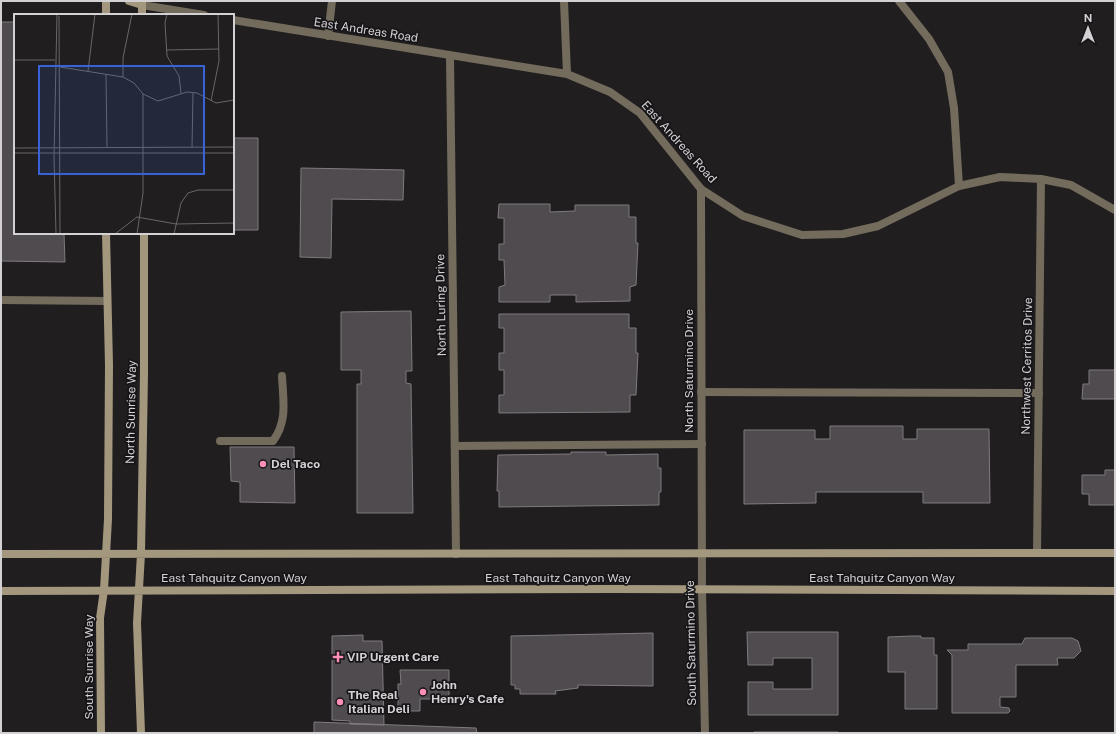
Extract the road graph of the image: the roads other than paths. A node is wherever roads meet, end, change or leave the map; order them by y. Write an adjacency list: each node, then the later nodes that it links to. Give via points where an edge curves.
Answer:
1 (106, 1): 7 (main road)
2 (129, 1): 6 (main road)
3 (332, 1): 11 (street)
4 (564, 1): 13 (street)
5 (899, 1): 15 (street, via 929,38 948,72 954,108)
6 (142, 3): 8 (main road); 9 (street)
7 (106, 14)
8 (142, 14)
9 (199, 14)
10 (234, 20): 11 (street, East Andreas Road)
11 (328, 36): 12 (street, East Andreas Road)
12 (450, 56): 13 (street, East Andreas Road); 27 (street, North Luring Drive)
13 (568, 74): 16 (street, East Andreas Road, via 610,92 640,113)
14 (1041, 179): 15 (street, East Andreas Road, via 1000,177); 17 (street, East Andreas Road, via 1070,185); 24 (street, Northwest Cerritos Drive)
15 (959, 186): 16 (street, East Andreas Road, via 878,226 843,234 802,235 743,216)
16 (701, 189): 23 (street, North Saturmino Drive)
17 (1115, 210)
18 (106, 234): 21 (main road, North Sunrise Way)
19 (144, 234): 33 (main road, North Sunrise Way)
20 (1, 300): 21 (street)
21 (107, 301): 32 (main road, North Sunrise Way)
22 (282, 376): 25 (street, via 284,416 281,432 273,441)
23 (701, 392): 24 (street); 26 (street, North Saturmino Drive)
24 (1039, 393): 29 (street, Northwest Cerritos Drive)
25 (220, 441)
26 (702, 444): 27 (street); 28 (street, North Saturmino Drive)
27 (455, 446): 34 (street, North Luring Drive)
28 (702, 553): 29 (main road, East Tahquitz Canyon Way); 34 (main road, East Tahquitz Canyon Way); 37 (street, South Saturmino Drive)
29 (1037, 553): 30 (main road, East Tahquitz Canyon Way)
30 (1115, 553)
31 (1, 554): 32 (main road, East Tahquitz Canyon Way)
32 (107, 554): 33 (main road, East Tahquitz Canyon Way); 35 (main road, South Sunrise Way)
33 (141, 554): 34 (main road, East Tahquitz Canyon Way); 36 (main road, North Sunrise Way)
34 (456, 554)
35 (104, 590): 36 (main road, East Tahquitz Canyon Way); 38 (main road, East Tahquitz Canyon Way); 40 (main road, South Sunrise Way, via 100,618)
36 (139, 590): 37 (main road, East Tahquitz Canyon Way); 41 (main road)
37 (702, 590): 39 (main road, East Tahquitz Canyon Way); 42 (street, South Saturmino Drive)
38 (1, 591)
39 (1115, 591)
40 (101, 733)
41 (141, 733)
42 (705, 733)

